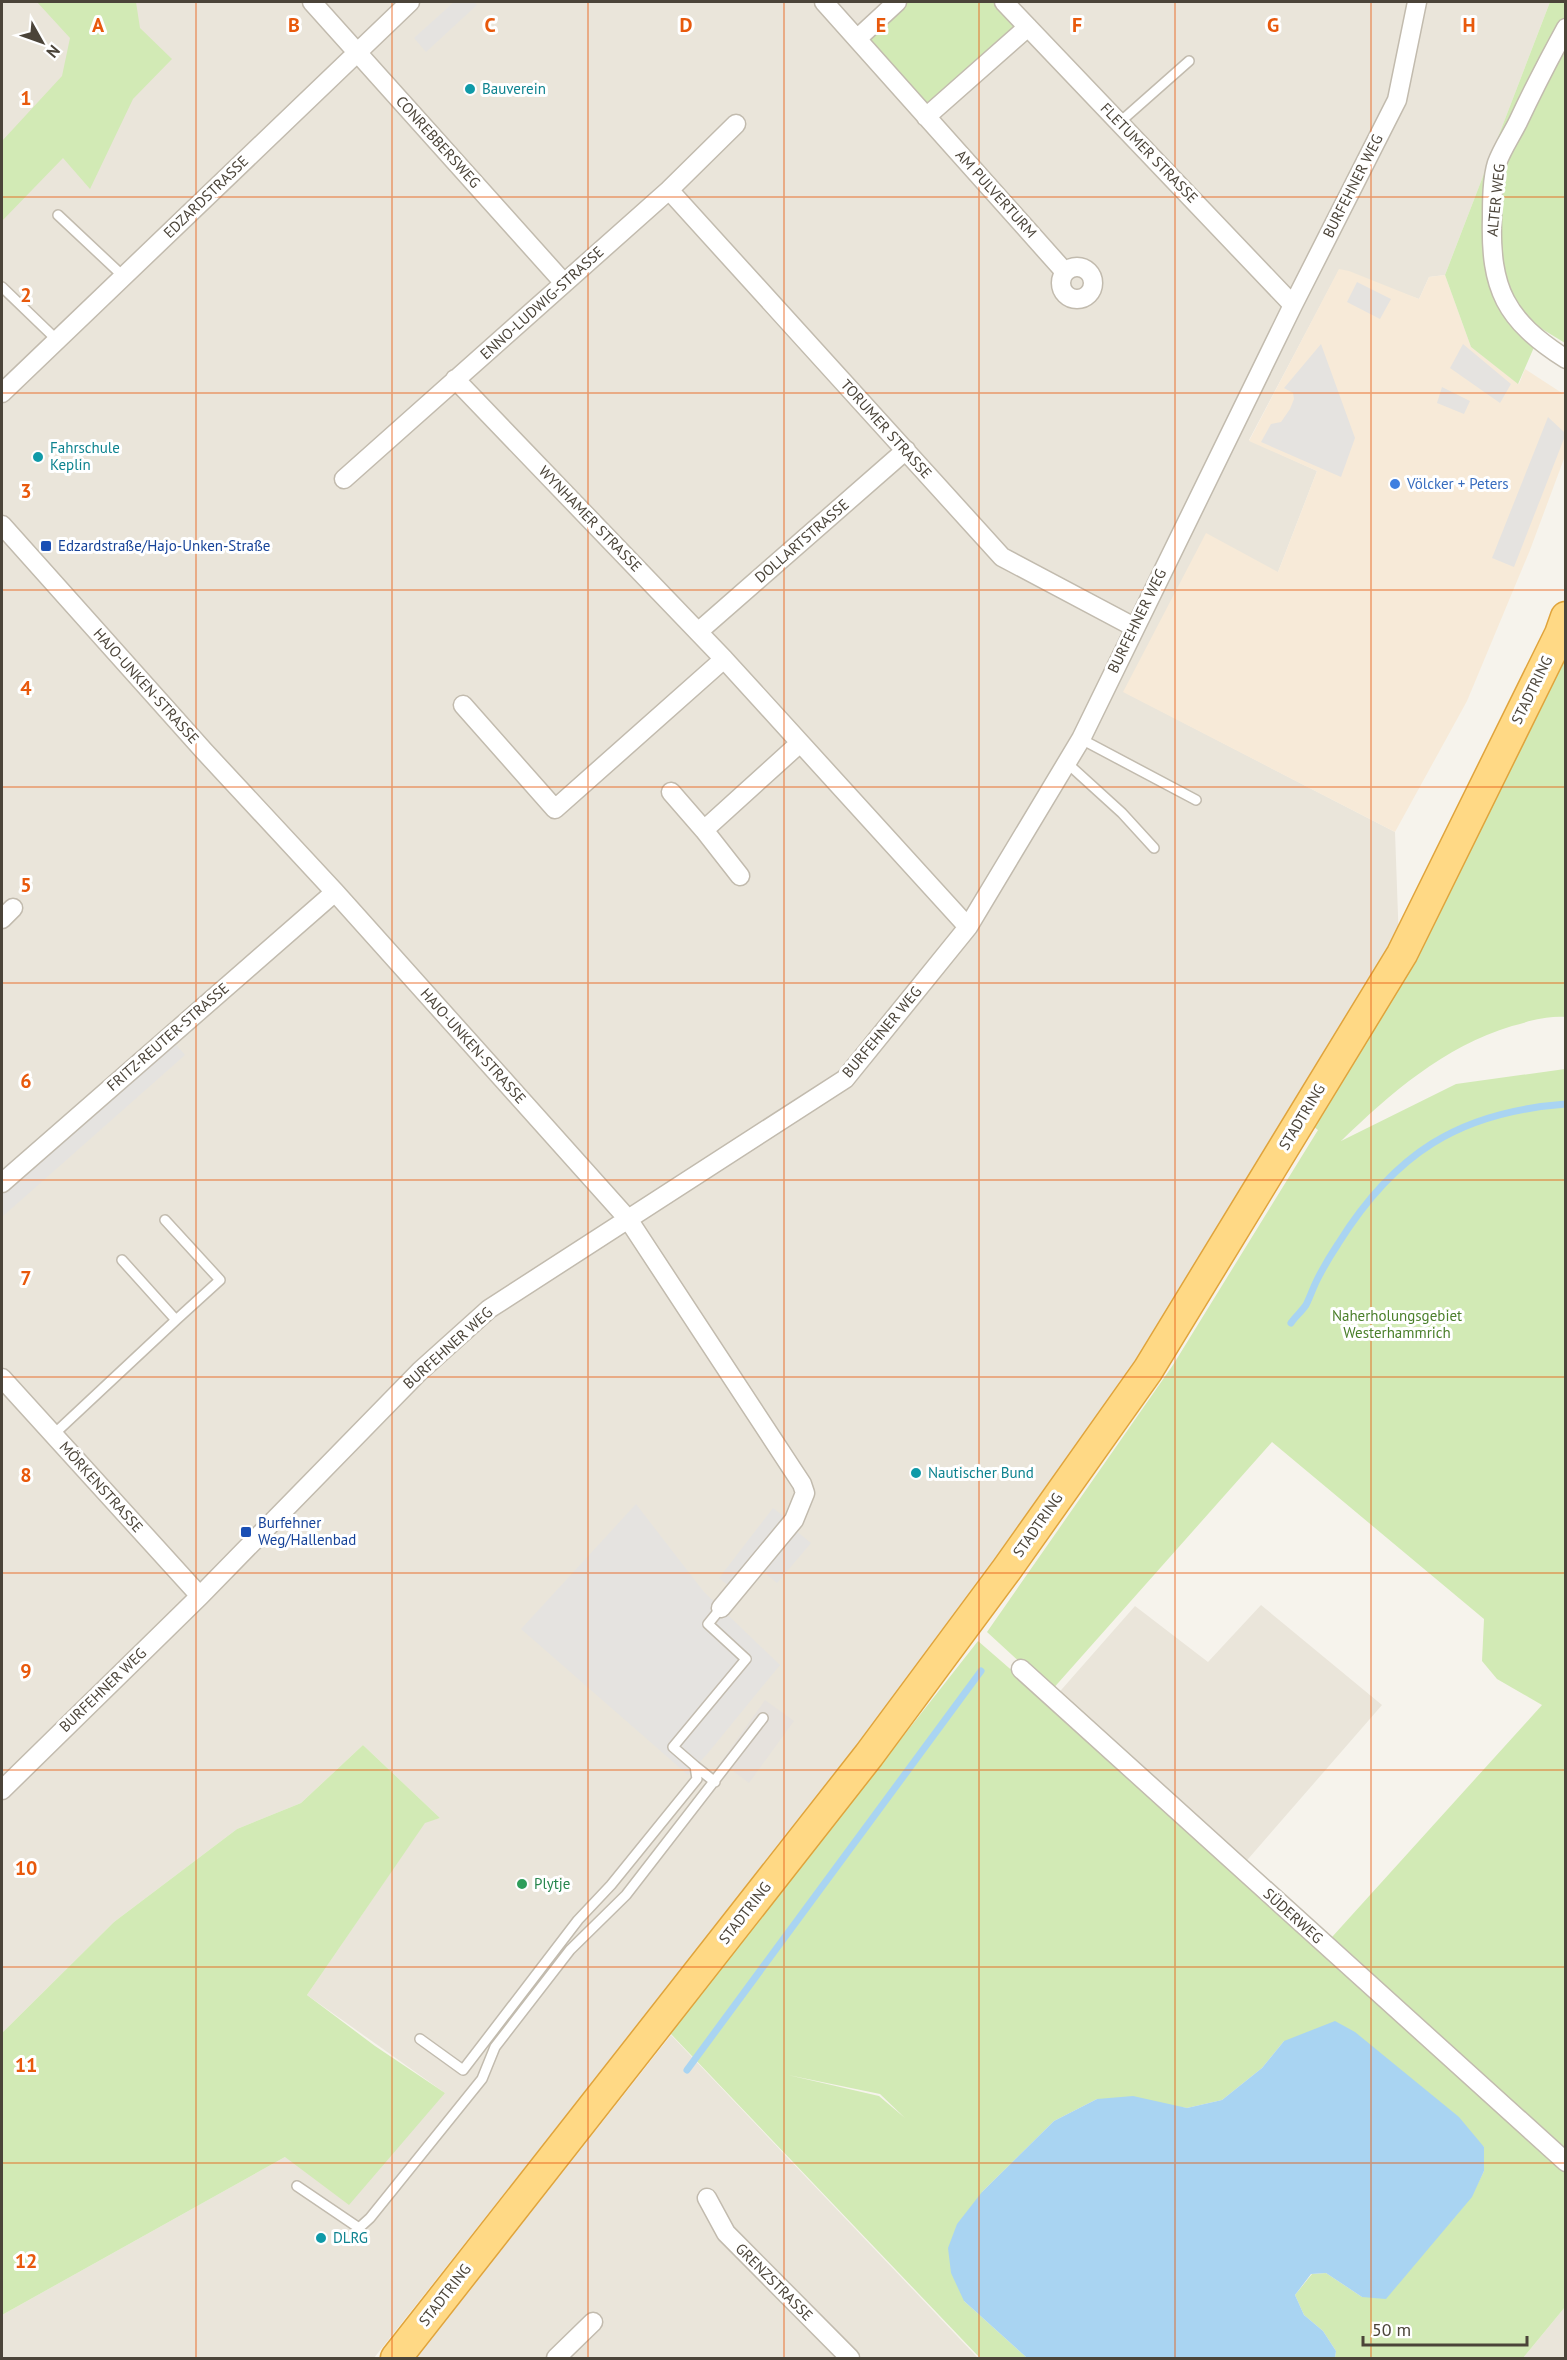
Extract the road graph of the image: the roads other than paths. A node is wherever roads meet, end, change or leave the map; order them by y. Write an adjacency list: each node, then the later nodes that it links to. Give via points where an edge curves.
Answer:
1 (312, 2): 10 (street, CONREBBERSWEG)
2 (410, 2): 10 (street, EDZARDSTRASSE)
3 (824, 2): 9 (street, AM PULVERTURM)
4 (897, 2): 9 (street)
5 (1004, 2): 7 (street, FLETUMER STRASSE)
6 (1417, 2): 21 (street, BURFEHNER WEG, via 1397,100)
7 (1028, 27): 12 (street); 13 (street, FLETUMER STRASSE)
8 (1566, 28): 23 (street, ALTER WEG, via 1497,165 1491,252 1498,286 1518,321)
9 (858, 38): 12 (street, AM PULVERTURM)
10 (357, 51): 18 (street, EDZARDSTRASSE); 19 (street, CONREBBERSWEG)
11 (1189, 61): 13 (lane)
12 (926, 117): 17 (street, AM PULVERTURM)
13 (1120, 122): 21 (street, FLETUMER STRASSE)
14 (736, 124): 15 (street, ENNO-LUDWIG-STRASSE)
15 (669, 190): 19 (street, ENNO-LUDWIG-STRASSE); 26 (street, TORUMER STRASSE)
16 (58, 215): 18 (lane)
17 (1065, 272)
18 (123, 276): 22 (street, EDZARDSTRASSE)
19 (564, 283): 24 (street, ENNO-LUDWIG-STRASSE)
20 (2, 287): 22 (lane)
21 (1293, 305): 30 (street, BURFEHNER WEG)
22 (57, 340): 25 (street, EDZARDSTRASSE)
23 (1565, 359)
24 (455, 379): 27 (street, ENNO-LUDWIG-STRASSE); 31 (street, WYNHAMER STRASSE)
25 (2, 393)
26 (906, 450): 30 (street, TORUMER STRASSE, via 1002,557); 31 (street, DOLLARTSTRASSE)
27 (344, 478)
28 (2, 525): 42 (street, HAJO-UNKEN-STRASSE)
29 (1566, 617): 63 (highway, STADTRING, via 1402,954 1148,1370 869,1755)
30 (1134, 627): 34 (street, BURFEHNER WEG)
31 (698, 632): 32 (street, WYNHAMER STRASSE)
32 (724, 659): 33 (street, via 555,809); 35 (street, WYNHAMER STRASSE)
33 (463, 705)
34 (1081, 739): 36 (street, BURFEHNER WEG); 38 (lane)
35 (800, 744): 39 (street); 43 (street, WYNHAMER STRASSE)
36 (1067, 763): 40 (lane); 43 (street, BURFEHNER WEG)
37 (671, 792): 39 (street)
38 (1196, 800)
39 (704, 830): 41 (street)
40 (1154, 848)
41 (740, 876)
42 (335, 892): 44 (street, FRITZ-REUTER-STRASSE); 45 (street, HAJO-UNKEN-STRASSE)
43 (968, 927): 45 (street, BURFEHNER WEG, via 845,1079)
44 (2, 1184)
45 (628, 1219): 51 (street, BURFEHNER WEG, via 489,1308 463,1330); 52 (street, HAJO-UNKEN-STRASSE, via 805,1493 794,1520)
46 (165, 1220): 48 (lane, via 220,1280)
47 (122, 1260): 48 (lane)
48 (176, 1320): 50 (lane)
49 (2, 1378): 50 (street, MÖRKENSTRASSE)
50 (53, 1435): 51 (street, MÖRKENSTRASSE)
51 (200, 1596): 57 (street, BURFEHNER WEG)
52 (721, 1608): 55 (lane, via 708,1624 746,1659 673,1747)
53 (1021, 1669): 59 (street, SÜDERWEG)
54 (763, 1718): 56 (lane)
55 (695, 1766): 56 (lane); 58 (lane, via 697,1779 578,1920 463,2070)
56 (715, 1782): 60 (lane, via 626,1894 570,1950 495,2047 482,2079 359,2229)
57 (2, 1790)
58 (420, 2039)
59 (1566, 2162)
60 (297, 2186)
61 (707, 2198): 65 (street, GRENZSTRASSE, via 726,2233)
62 (593, 2322): 64 (street)
63 (396, 2358)
64 (556, 2358)
65 (850, 2358)

